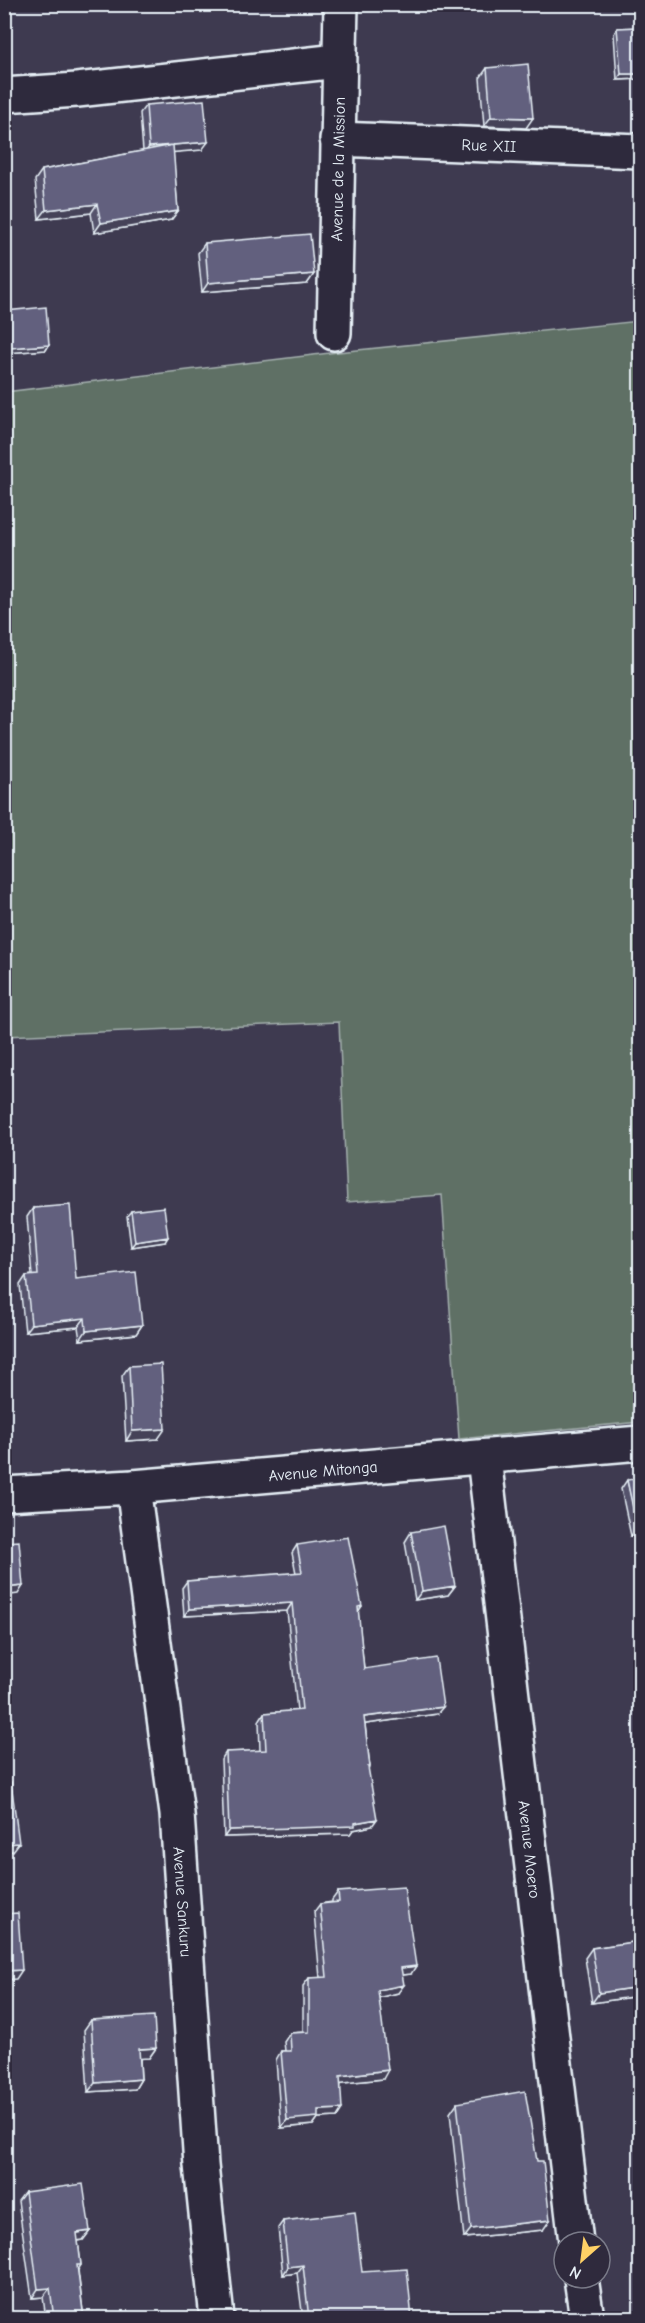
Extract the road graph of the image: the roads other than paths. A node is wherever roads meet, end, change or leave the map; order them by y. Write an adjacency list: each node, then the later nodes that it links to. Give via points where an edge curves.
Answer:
1 (341, 4): 2 (street, Avenue de la Mission)
2 (338, 61): 3 (street); 4 (street, Avenue de la Mission)
3 (4, 95)
4 (337, 139): 5 (street, Rue XII); 6 (street, Avenue de la Mission)
5 (640, 151)
6 (334, 333)
7 (640, 1443): 8 (street, Avenue Mitonga)
8 (484, 1458): 9 (street, Avenue Mitonga); 11 (street, Avenue Moero)
9 (133, 1487): 10 (street, Avenue Mitonga); 13 (street, Avenue Sankuru, via 177,1814 201,2165)
10 (4, 1494)
11 (575, 2230)
12 (583, 2290): 14 (street)
13 (217, 2319)
14 (587, 2319)

